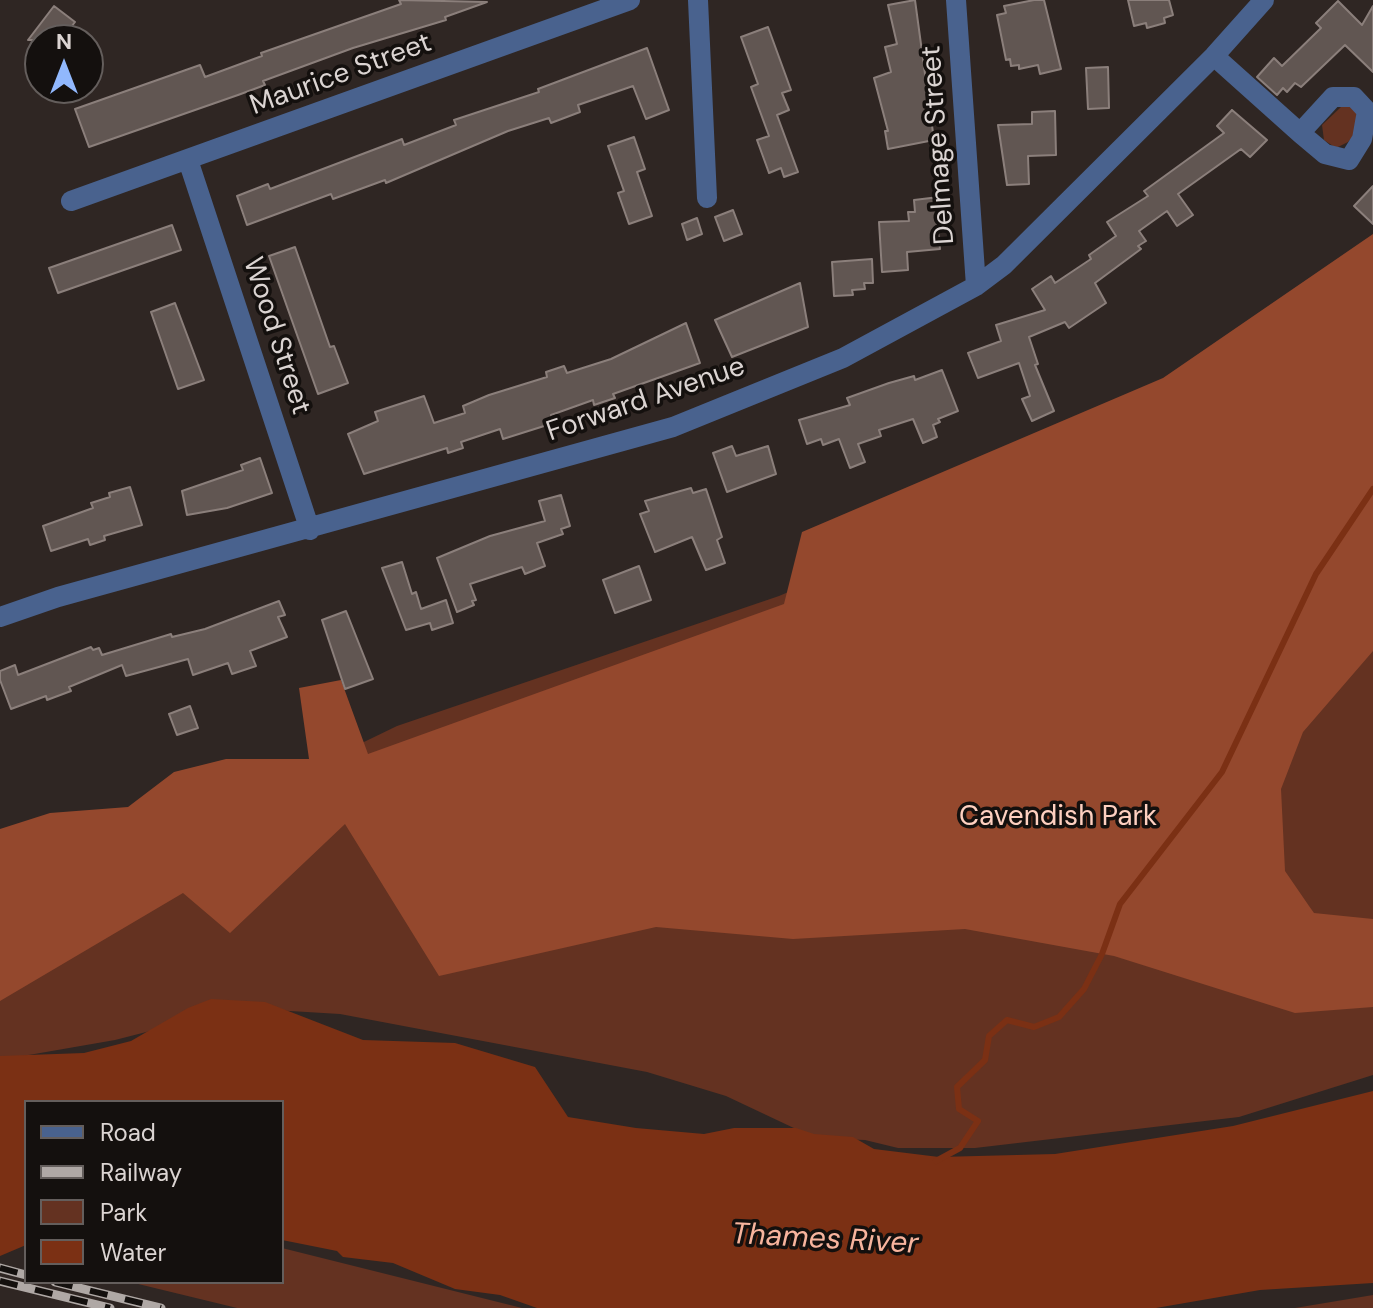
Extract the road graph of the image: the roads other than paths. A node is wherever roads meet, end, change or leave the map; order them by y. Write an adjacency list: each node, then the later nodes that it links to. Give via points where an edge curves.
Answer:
1 (630, 0): 7 (street, Maurice Street)
2 (698, 0): 8 (street)
3 (956, 0): 10 (street, Delmage Street)
4 (1264, 0): 5 (street, Forward Avenue)
5 (1214, 56): 6 (street); 10 (street, Forward Avenue, via 1004,265)
6 (1300, 133)
7 (188, 160): 9 (street, Maurice Street); 11 (street, Wood Street)
8 (707, 198)
9 (71, 201)
10 (976, 286): 11 (street, Forward Avenue, via 843,358 673,427)
11 (310, 530): 12 (street, Forward Avenue)
12 (0, 617)

